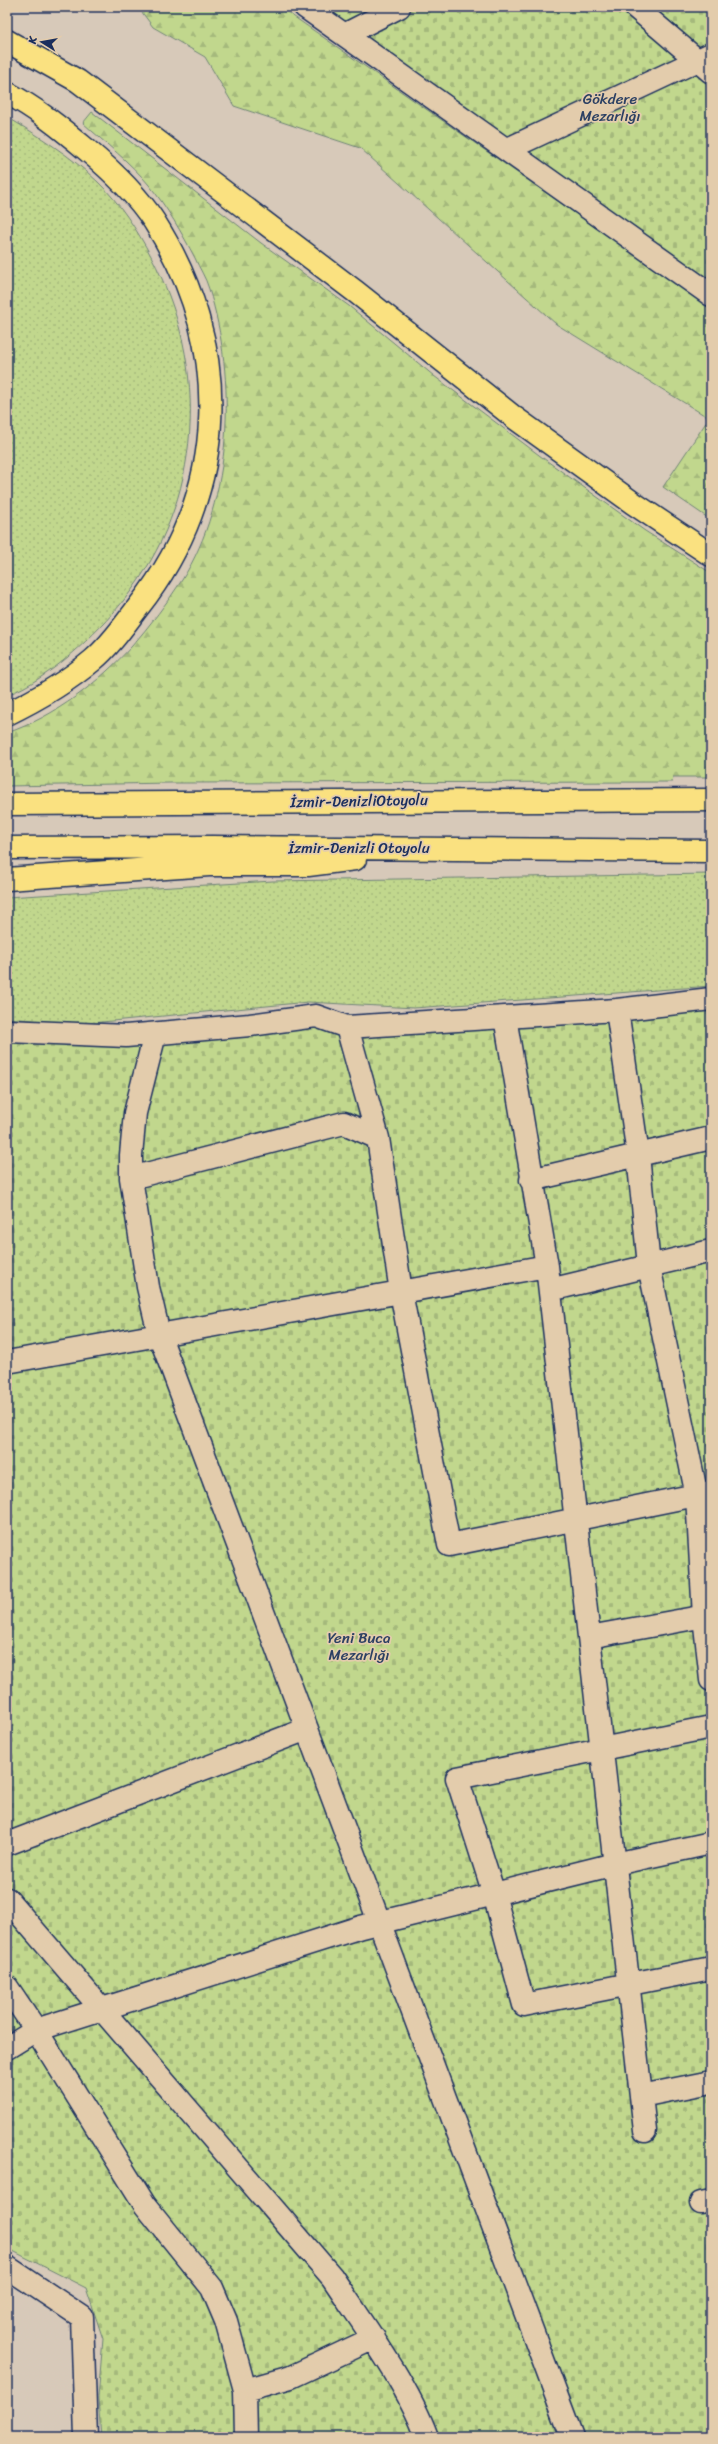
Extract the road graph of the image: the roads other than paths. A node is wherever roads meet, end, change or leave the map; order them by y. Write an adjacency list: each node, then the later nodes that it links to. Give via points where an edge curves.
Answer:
1 (305, 7): 4 (lane)
2 (399, 7): 4 (lane)
3 (635, 7): 6 (lane)
4 (346, 34): 8 (lane)
5 (7, 41): 10 (highway, via 78,81 356,292 515,418 633,503)
6 (707, 62): 8 (lane)
7 (7, 93): 11 (highway, via 65,131 110,170 153,221 186,284 204,343 210,388 211,426 205,469 192,515 171,560 149,593 94,659 44,696)
8 (508, 149): 9 (lane)
9 (711, 295)
10 (711, 555)
11 (7, 714)
12 (711, 800): 13 (highway, İzmir-DenizliOtoyolu)
13 (7, 804)
14 (7, 848): 15 (highway, İzmir-Denizli Otoyolu)
15 (440, 848): 16 (highway, İzmir-Denizli Otoyolu); 17 (highway, via 308,865 209,865)
16 (711, 851)
17 (7, 878)
18 (711, 999): 19 (lane)
19 (617, 1010): 20 (lane); 26 (lane)
20 (505, 1017): 21 (lane); 28 (lane)
21 (347, 1026): 23 (lane, via 316,1016); 24 (lane)
22 (7, 1031): 23 (lane, via 126,1036)
23 (154, 1034): 27 (lane, via 135,1113)
24 (378, 1138): 27 (lane, via 344,1123); 33 (lane)
25 (711, 1138): 26 (lane)
26 (638, 1155): 28 (lane); 31 (lane)
27 (131, 1178): 34 (lane, via 148,1287)
28 (531, 1180): 30 (lane)
29 (711, 1251): 31 (lane)
30 (547, 1266): 32 (lane); 33 (lane)
31 (649, 1266): 32 (lane); 36 (lane)
32 (550, 1290): 37 (lane)
33 (401, 1292): 34 (lane); 37 (lane, via 449,1545)
34 (159, 1334): 35 (lane); 42 (lane)
35 (7, 1362)
36 (704, 1494): 37 (lane); 38 (lane)
37 (576, 1521): 39 (lane)
38 (707, 1615): 39 (lane); 40 (lane)
39 (589, 1637): 43 (lane)
40 (711, 1680)
41 (711, 1726): 43 (lane)
42 (307, 1729): 45 (lane); 49 (lane)
43 (602, 1749): 46 (lane); 47 (lane, via 456,1778)
44 (711, 1843): 46 (lane)
45 (7, 1844)
46 (615, 1864): 47 (lane); 51 (lane)
47 (494, 1894): 49 (lane); 51 (lane, via 524,2005)
48 (7, 1899): 53 (lane)
49 (379, 1923): 53 (lane); 65 (lane)
50 (711, 1968): 51 (lane)
51 (628, 1984): 57 (lane)
52 (7, 1987): 54 (lane)
53 (103, 2008): 54 (lane); 60 (lane, via 332,2277)
54 (36, 2030): 55 (lane); 61 (lane, via 145,2205 212,2288 226,2321)
55 (7, 2048)
56 (711, 2082): 57 (lane)
57 (641, 2096): 58 (lane)
58 (645, 2131)
59 (7, 2267): 62 (lane, via 82,2317)
60 (374, 2338): 61 (lane, via 291,2377); 64 (lane)
61 (245, 2390): 63 (lane)
62 (86, 2437)
63 (246, 2437)
64 (427, 2437)
65 (572, 2437)

